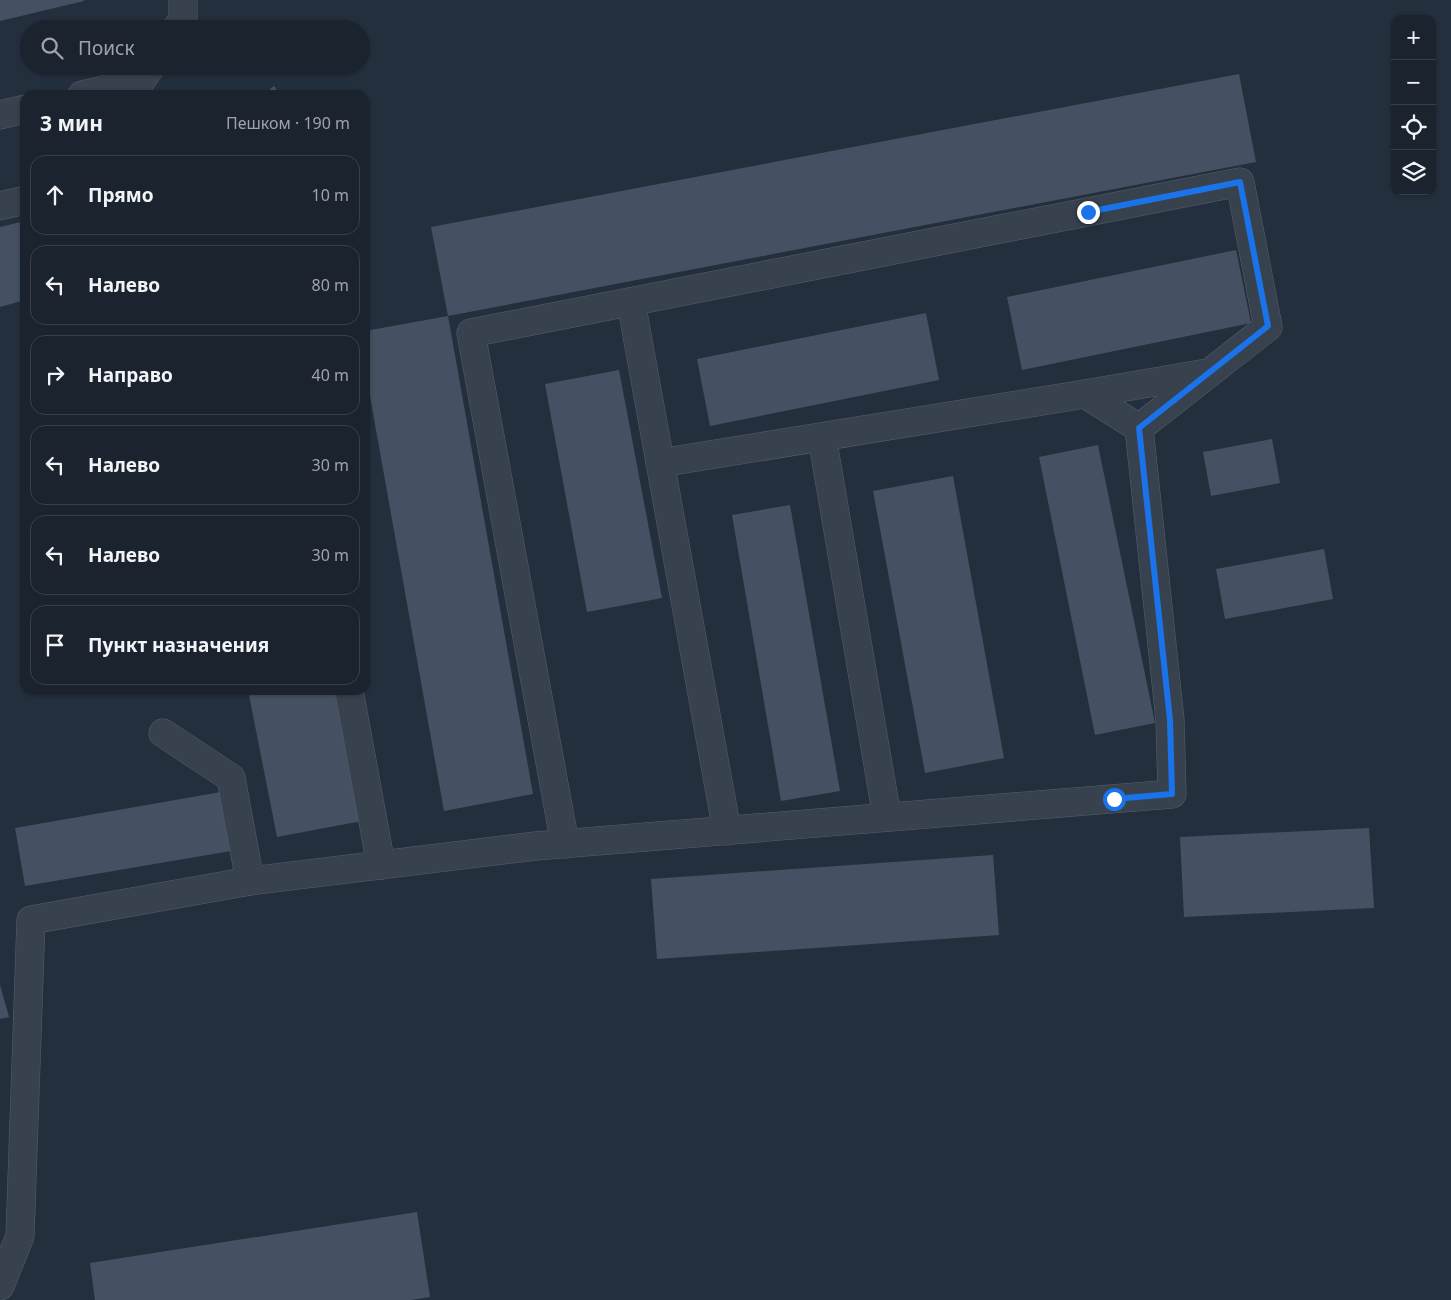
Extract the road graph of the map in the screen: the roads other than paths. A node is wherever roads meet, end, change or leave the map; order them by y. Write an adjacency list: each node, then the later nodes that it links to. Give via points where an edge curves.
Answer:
1 (183, 0): 2 (lane)
2 (182, 20)
3 (145, 75): 4 (lane, via 141,81)
4 (103, 90)
5 (20, 110): 6 (lane)
6 (0, 115)
7 (20, 201): 8 (lane)
8 (0, 206)
9 (631, 302): 10 (lane, via 1240,182 1268,326); 14 (lane); 19 (lane, via 471,333)
10 (1210, 372): 11 (lane); 12 (lane)
11 (1085, 394): 12 (lane); 13 (lane)
12 (1139, 428): 17 (lane, via 1170,720 1172,794)
13 (822, 437): 14 (lane); 17 (lane)
14 (660, 463): 18 (lane)
15 (350, 695): 20 (lane)
16 (163, 733): 21 (lane, via 231,778)
17 (887, 817): 18 (lane)
18 (727, 831): 19 (lane)
19 (566, 844): 20 (lane)
20 (381, 865): 21 (lane)
21 (250, 881): 22 (lane, via 31,920 20,1236)
22 (0, 1286)

